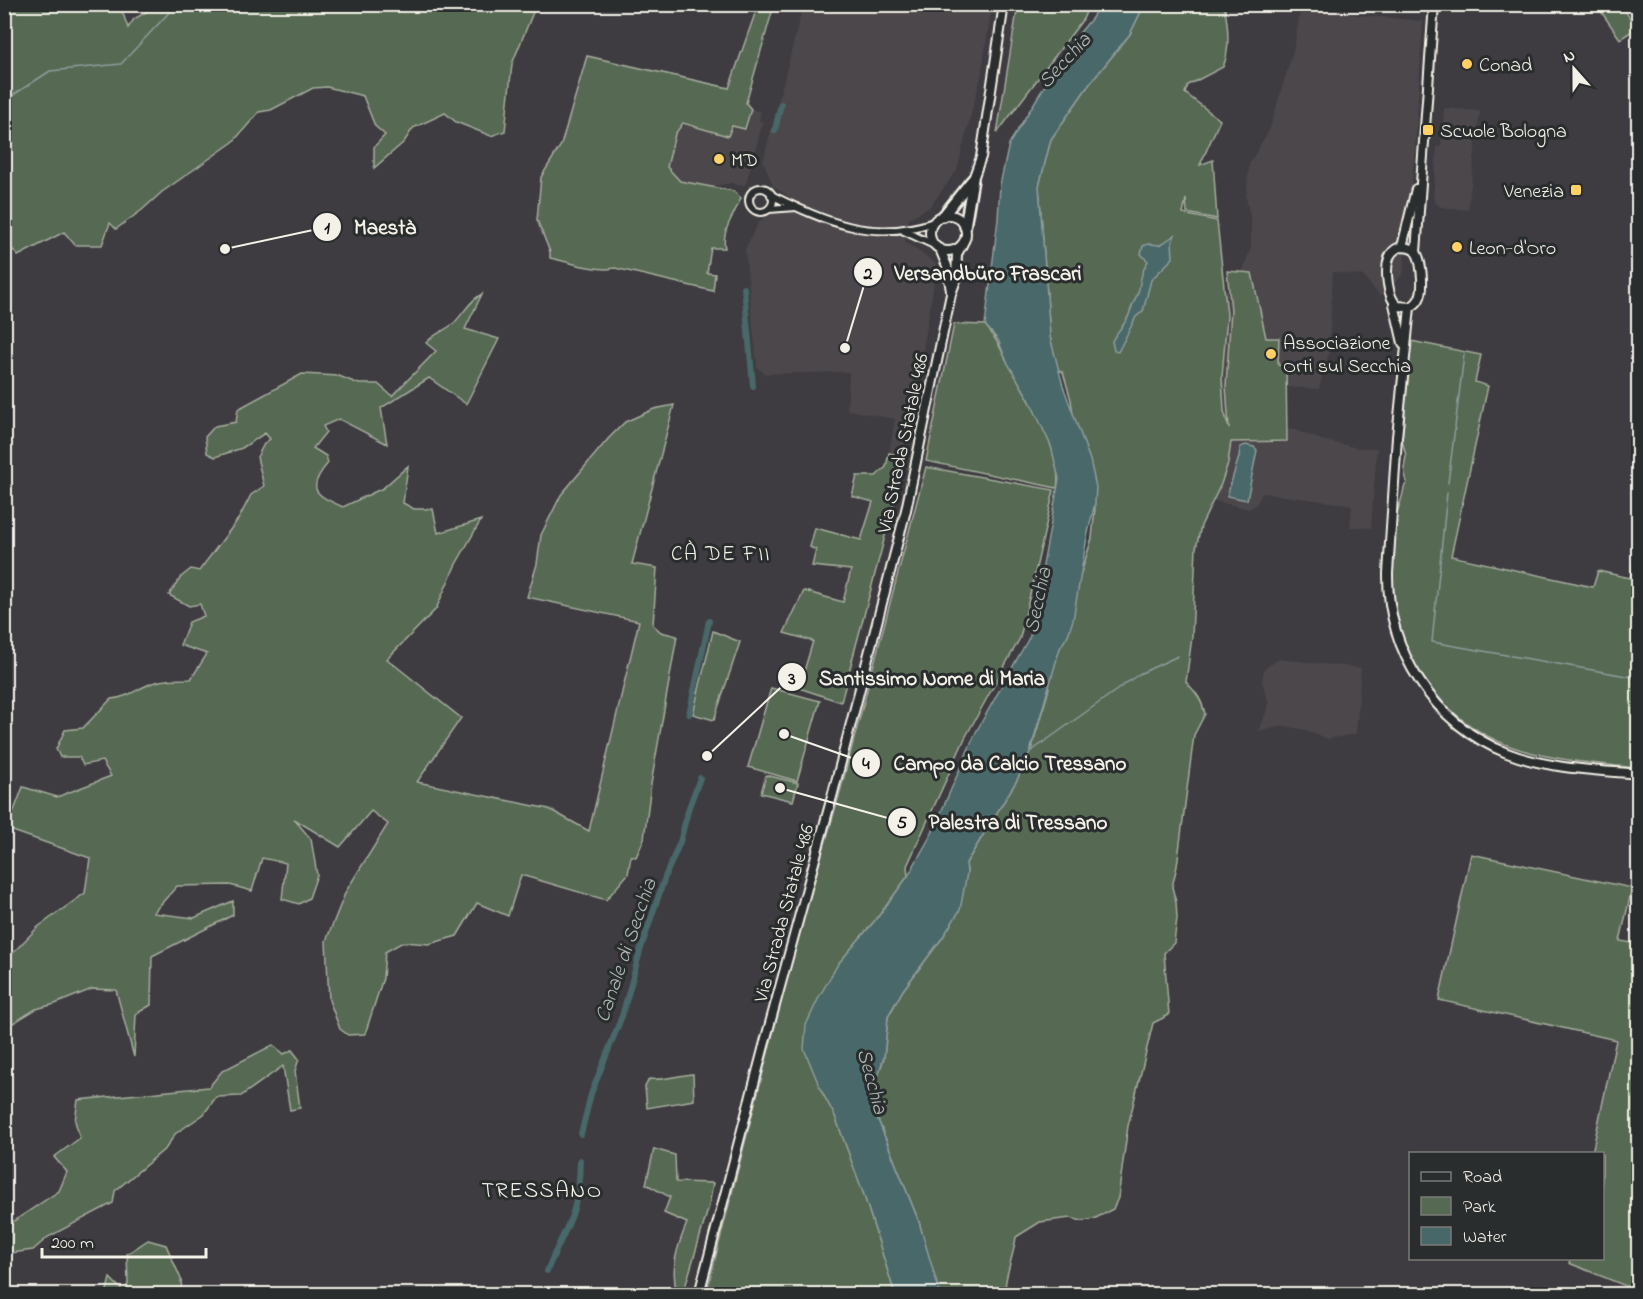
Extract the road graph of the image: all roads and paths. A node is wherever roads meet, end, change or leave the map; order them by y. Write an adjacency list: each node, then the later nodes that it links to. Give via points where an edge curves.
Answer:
1 (1004, 4): 4 (main road, via 981,157)
2 (1434, 4): 3 (main road)
3 (1426, 96): 14 (main road, via 1416,193); 15 (main road)
4 (973, 179): 8 (highway); 10 (highway)
5 (771, 195): 6 (street); 7 (street); 7 (street, via 761,188 749,196 753,210)
6 (796, 207): 7 (street); 11 (street, via 869,230)
7 (768, 209)
8 (943, 216): 9 (main road); 10 (main road, via 958,219)
9 (934, 222): 11 (street); 13 (main road, via 930,233)
10 (965, 227): 12 (main road)
11 (904, 231): 13 (street)
12 (962, 245): 13 (main road, via 952,251); 16 (main road, Via Strada Statale 486)
13 (937, 247): 16 (main road, via 947,266)
14 (1402, 247): 15 (main road); 17 (main road, via 1388,259)
15 (1416, 252): 18 (main road, via 1422,291)
16 (951, 294): 21 (main road, Via Strada Statale 486, via 903,521)
17 (1394, 304): 18 (main road); 19 (main road)
18 (1410, 308): 19 (main road)
19 (1405, 345): 20 (main road, via 1388,588 1393,620 1409,663 1431,698 1452,719 1475,737 1508,753 1574,768)
20 (1638, 774)
21 (699, 1294)

